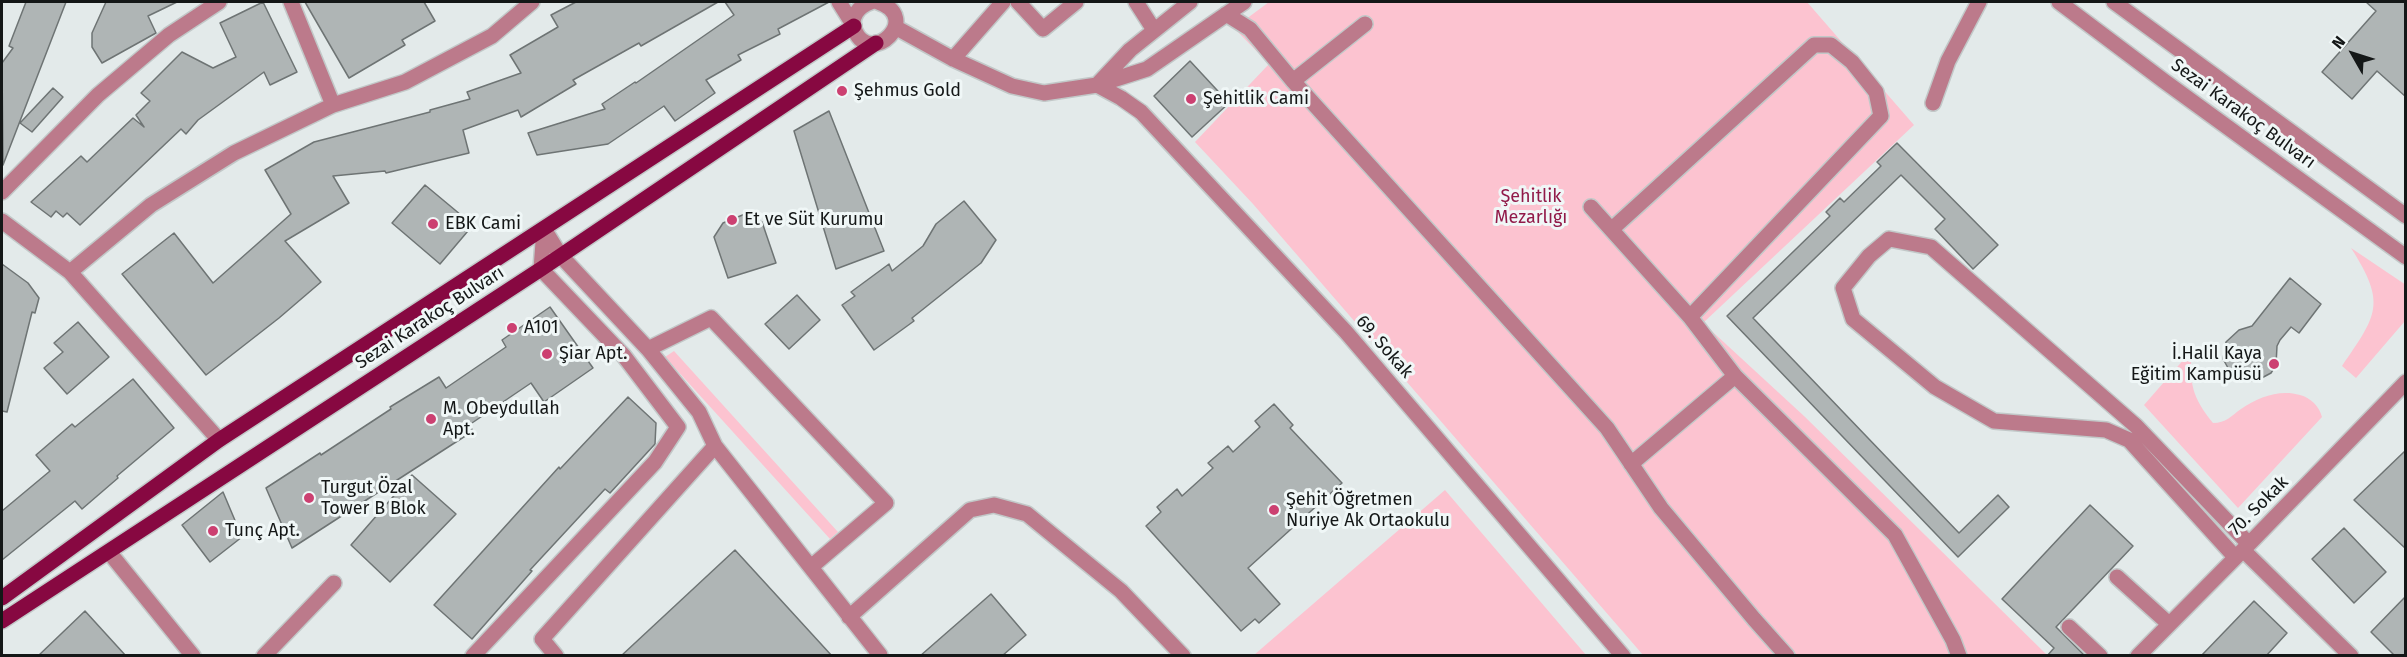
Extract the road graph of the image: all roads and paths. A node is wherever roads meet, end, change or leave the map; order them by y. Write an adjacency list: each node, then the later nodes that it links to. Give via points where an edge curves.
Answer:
1 (219, 2): 26 (street, via 169,35 98,95)
2 (291, 2): 25 (street)
3 (532, 2): 25 (street, via 492,36 405,82)
4 (838, 2): 17 (street)
5 (882, 2): 17 (street, via 860,7); 18 (street, via 894,15)
6 (1002, 2): 21 (street)
7 (1018, 2): 8 (street, via 1043,29)
8 (1076, 2)
9 (1136, 2): 19 (street)
10 (1190, 2): 19 (street)
11 (1244, 2): 15 (street)
12 (1979, 2): 24 (street, via 1948,61)
13 (2059, 2): 33 (street, Sezai Karakoç Bulvarı)
14 (2120, 3): 28 (street)
15 (1226, 14): 22 (street, via 1250,29); 23 (street, via 1147,69)
16 (1365, 24): 22 (street)
17 (854, 26): 20 (street, via 859,37); 31 (main road, Sezai Karakoç Bulvarı)
18 (895, 27): 20 (street, via 888,38); 21 (street)
19 (1154, 30): 23 (street)
20 (876, 44): 32 (main road, Sezai Karakoç Bulvarı)
21 (953, 59): 23 (street, via 1012,86 1044,93)
22 (1293, 81): 42 (street, via 1607,428)
23 (1097, 85): 59 (street, 69. Sokak, via 1140,112 1346,332)
24 (1933, 103)
25 (333, 105): 35 (street, via 234,153 152,205)
26 (2, 192)
27 (1591, 207): 30 (street)
28 (2406, 216)
29 (2, 221): 35 (street)
30 (1612, 229): 36 (street); 36 (street, via 1814,45 1832,45 1852,62 1876,92 1881,116)
31 (543, 230): 32 (street); 34 (street); 40 (main road, Sezai Karakoç Bulvarı)
32 (560, 255): 34 (main road, Sezai Karakoç Bulvarı); 37 (street)
33 (2406, 256)
34 (540, 268): 44 (main road, Sezai Karakoç Bulvarı); 56 (street, via 624,356 678,427 655,462)
35 (70, 272): 40 (street)
36 (1690, 317): 38 (street)
37 (648, 349): 41 (street, via 699,412); 45 (street, via 711,318 886,503)
38 (1735, 376): 42 (street); 61 (street, via 1895,535)
39 (2406, 382): 43 (street, 70. Sokak)
40 (219, 440): 48 (main road, Sezai Karakoç Bulvarı)
41 (715, 446): 45 (street); 57 (street, via 542,639)
42 (1631, 464): 60 (street, via 1661,508)
43 (2242, 550): 43 (street, via 2136,426 1931,247 1889,239 1843,288 1853,319 1935,387 1994,421 2106,430 2129,440); 51 (street, 70. Sokak); 64 (street)
44 (109, 552): 50 (main road, Sezai Karakoç Bulvarı); 54 (street)
45 (811, 567): 49 (street)
46 (2117, 577): 51 (street)
47 (334, 583): 55 (street)
48 (2, 598)
49 (849, 617): 53 (street); 58 (street, via 970,510 994,505 1027,514 1121,591)
50 (2, 621)
51 (2169, 624): 63 (street, 70. Sokak)
52 (2069, 627): 62 (street)
53 (880, 655)
54 (193, 656)
55 (264, 656)
56 (473, 656)
57 (556, 656)
58 (1183, 656)
59 (1623, 656)
60 (1787, 656)
61 (1959, 656)
62 (2100, 656)
63 (2138, 656)
64 (2351, 656)

